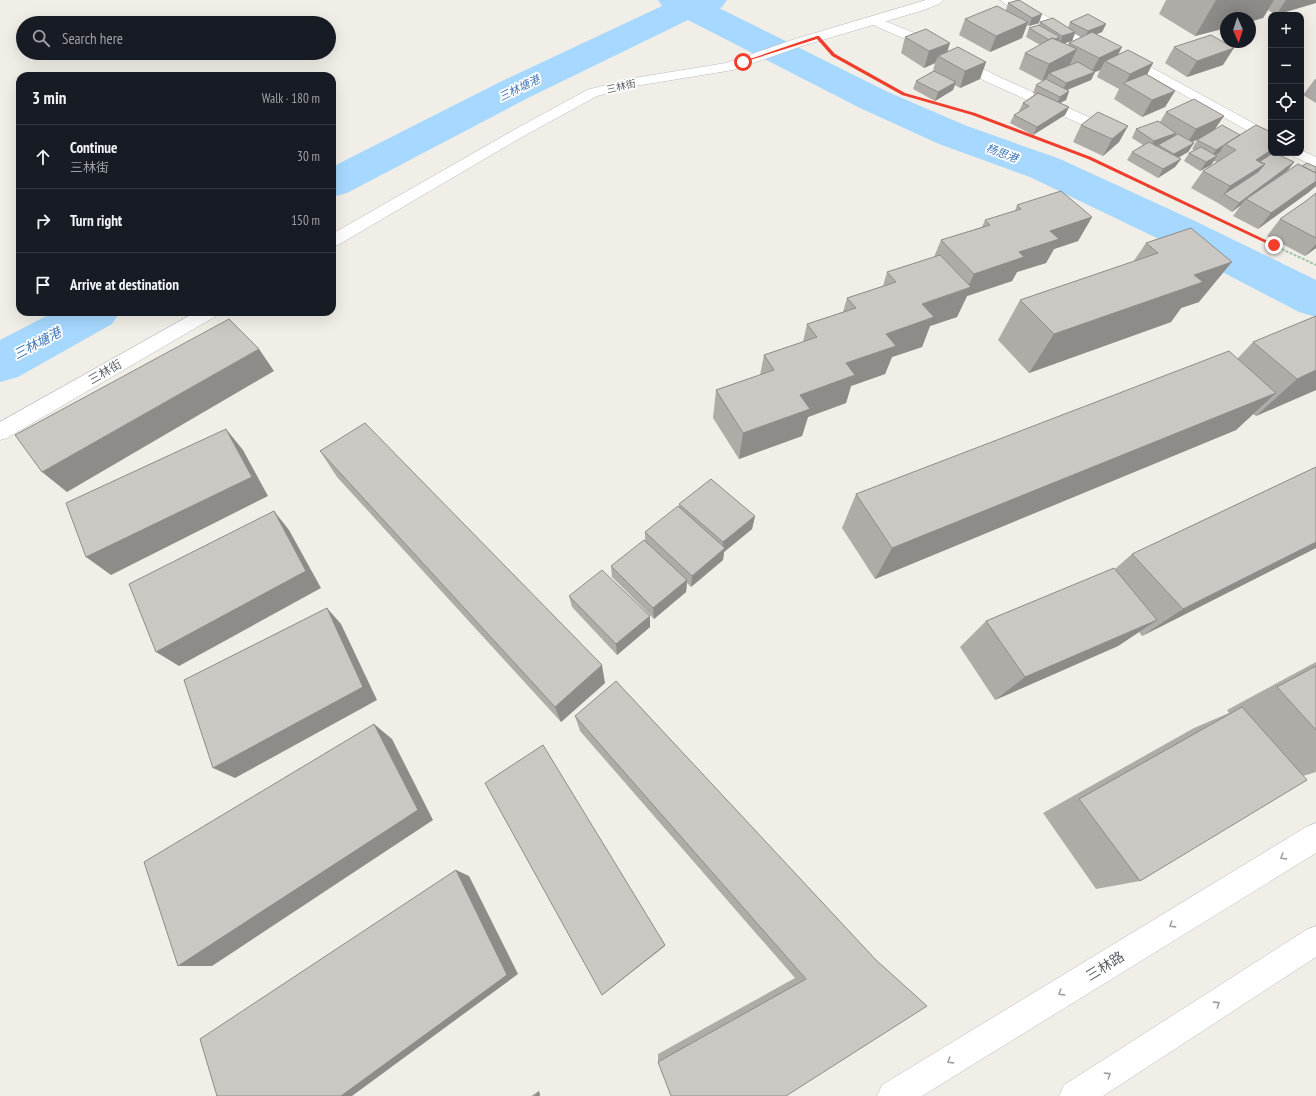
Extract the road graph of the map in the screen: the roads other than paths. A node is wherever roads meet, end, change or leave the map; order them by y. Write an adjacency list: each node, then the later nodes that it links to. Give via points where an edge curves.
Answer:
1 (937, 0): 3 (street, 三林街)
2 (1006, 0): 4 (street, via 1074,38)
3 (874, 21): 5 (street, via 912,37 992,79); 9 (street, 三林街, via 800,42 728,67 628,84 592,93)
4 (1138, 64): 6 (lane)
5 (1095, 125)
6 (1268, 136)
7 (1303, 156): 8 (lane)
8 (1316, 163)
9 (336, 239)
10 (203, 316): 11 (street, 三林街)
11 (0, 432)
12 (1316, 837): 14 (street, 三林路, one-way to 14)
13 (1316, 940): 15 (street, one-way to 13)
14 (893, 1096)
15 (1076, 1096)

